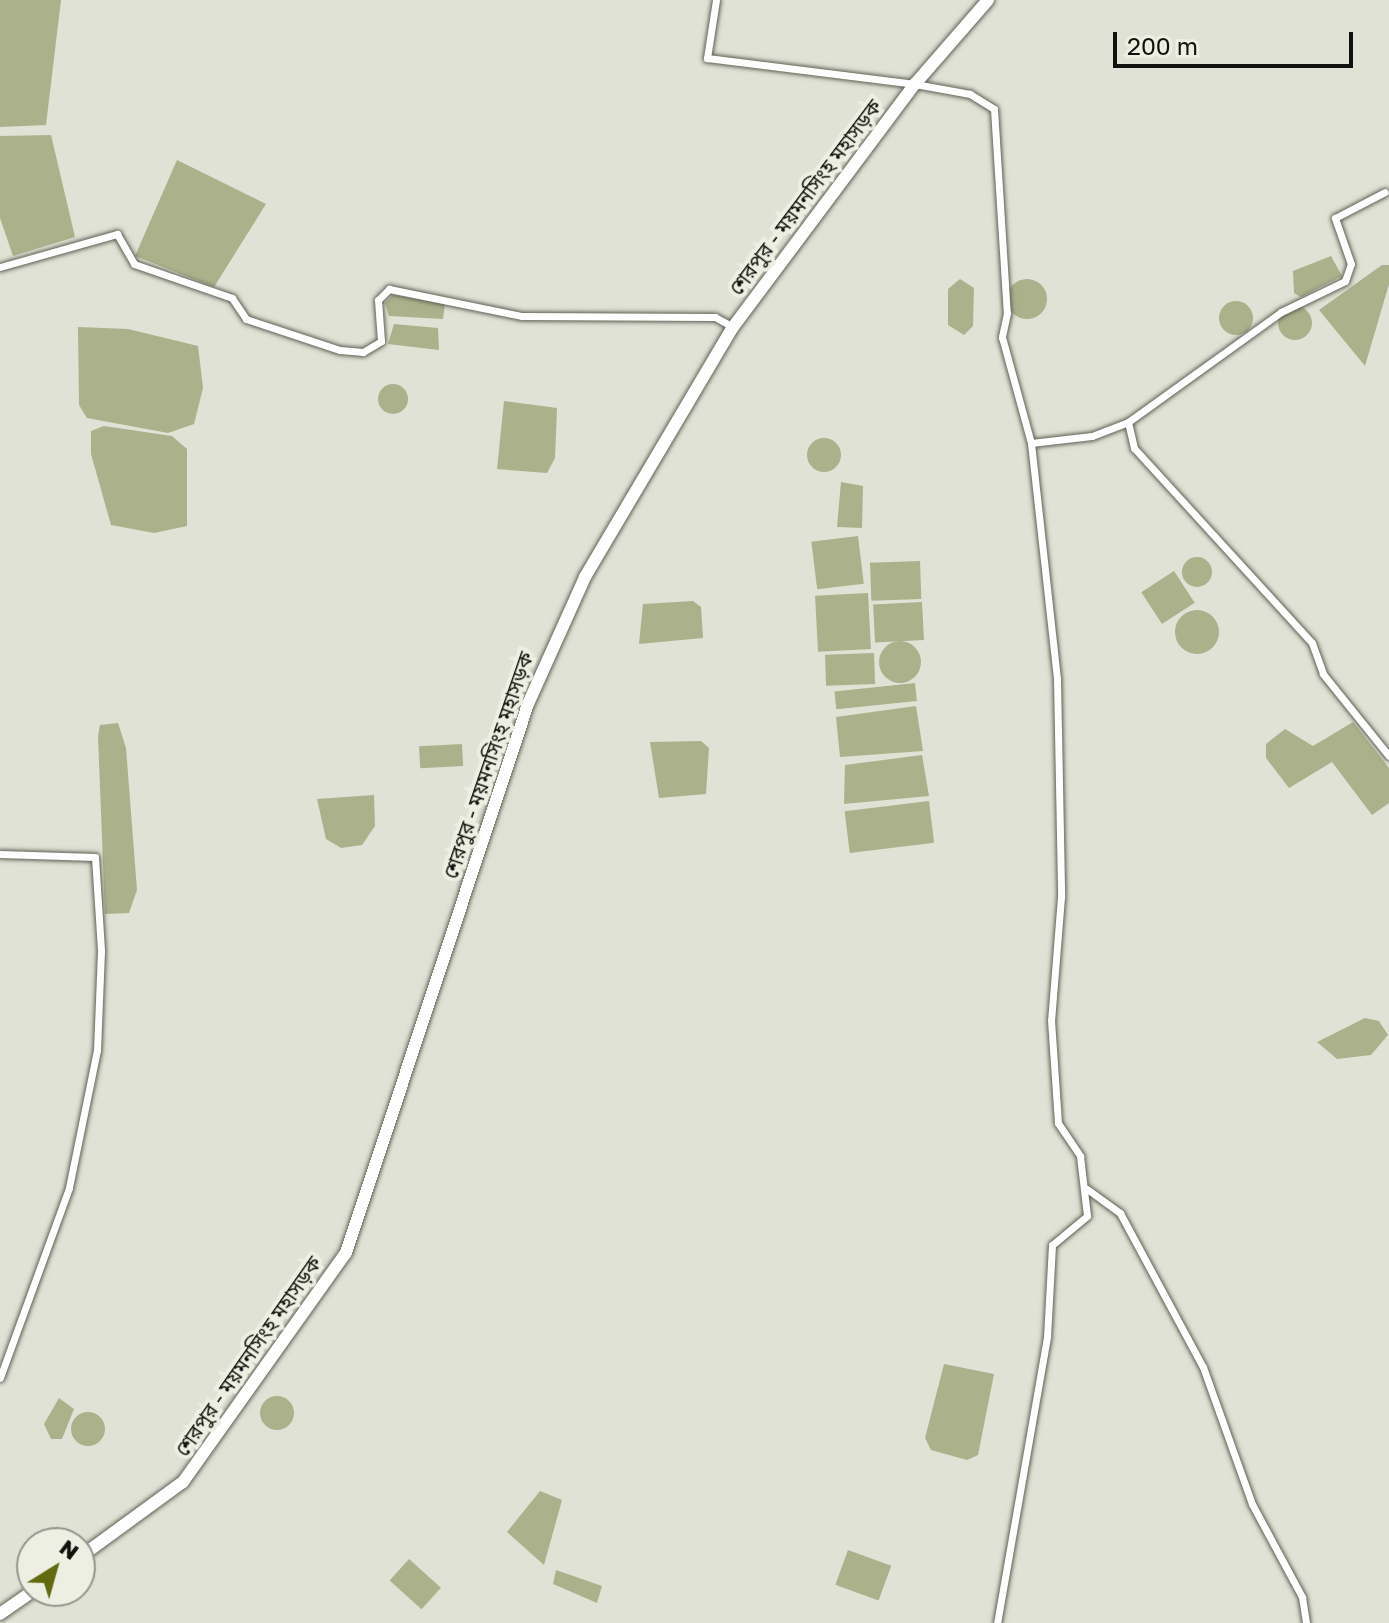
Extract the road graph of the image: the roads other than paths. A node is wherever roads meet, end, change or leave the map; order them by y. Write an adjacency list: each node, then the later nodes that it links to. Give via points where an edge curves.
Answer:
1 (716, 0): 3 (street, via 707,58)
2 (988, 0): 3 (main road, শেরপুর - ময়মনসিংহ মহাসড়ক)
3 (915, 84): 6 (main road, শেরপুর - ময়মনসিংহ মহাসড়ক); 8 (street, via 970,94 994,109 1007,313 1002,337)
4 (1385, 192): 7 (street, via 1335,218 1351,264 1345,281 1281,312)
5 (0, 267): 6 (street, via 117,234 134,264 232,298 246,319 340,350 363,352 381,341 378,300 399,288 522,316 715,317)
6 (733, 327): 13 (main road, শেরপুর - ময়মনসিংহ মহাসড়ক, via 548,650 346,1253 183,1482)
7 (1128, 422): 8 (street, via 1092,436); 9 (street, via 1134,448 1312,643 1323,674)
8 (1031, 443): 11 (street, via 1057,679 1061,897 1051,1020 1058,1123 1080,1156)
9 (1389, 756)
10 (0, 854): 12 (street, via 95,857 101,951 97,1050 69,1188)
11 (1087, 1189): 14 (street, via 1087,1216 1052,1245 1047,1337); 15 (street, via 1120,1213 1203,1367 1252,1504 1302,1597)
12 (0, 1378)
13 (96, 1545)
14 (997, 1623)
15 (1306, 1623)

